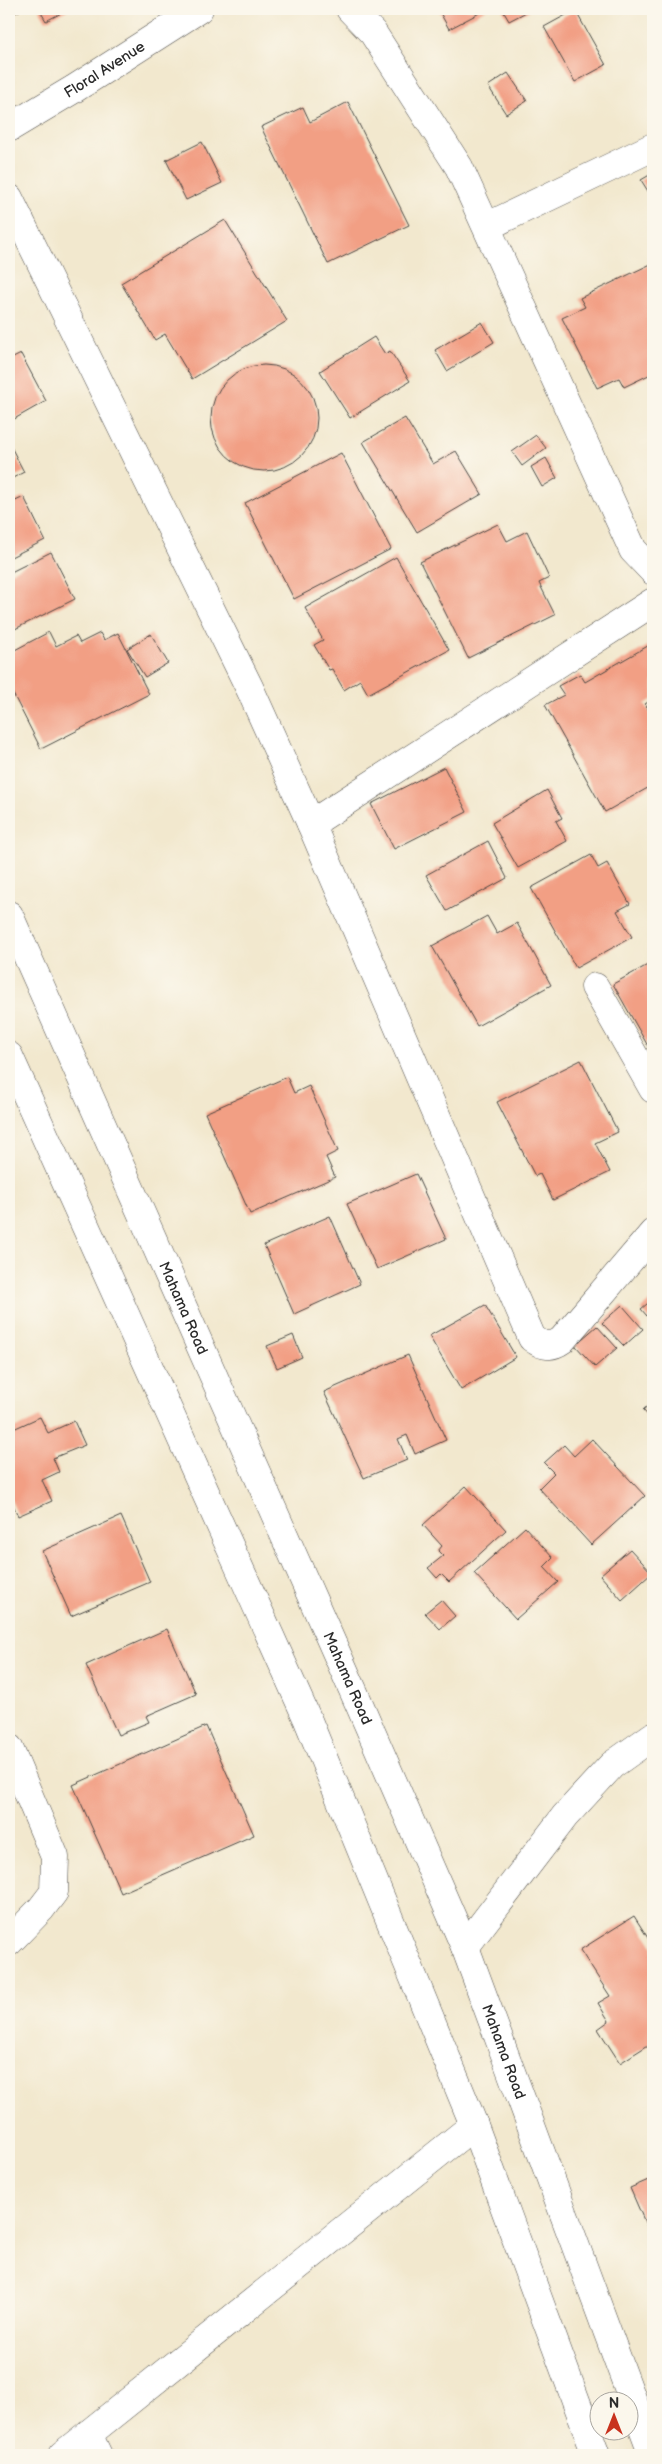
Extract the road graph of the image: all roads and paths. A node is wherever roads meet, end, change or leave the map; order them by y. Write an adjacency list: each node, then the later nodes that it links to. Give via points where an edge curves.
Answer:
1 (199, 9): 3 (street, Floral Avenue)
2 (350, 9): 6 (street, via 373,33 459,167)
3 (9, 128)
4 (653, 147): 6 (street)
5 (9, 198): 9 (street, via 250,689)
6 (488, 226): 7 (street, via 633,550)
7 (653, 571)
8 (653, 602): 9 (street)
9 (311, 824): 14 (street, via 532,1338 539,1344 548,1345 562,1340)
10 (9, 915): 18 (street, Mahama Road)
11 (595, 987): 13 (street)
12 (9, 1056): 19 (street, via 307,1718)
13 (653, 1090)
14 (653, 1233)
15 (653, 1736): 18 (street, via 612,1765 566,1816)
16 (9, 1748): 17 (street, via 55,1857 54,1892)
17 (9, 1942)
18 (465, 1947): 23 (street, Mahama Road)
19 (474, 2125): 20 (street); 22 (street)
20 (93, 2444): 21 (street)
21 (62, 2455)
22 (596, 2455)
23 (653, 2455)

